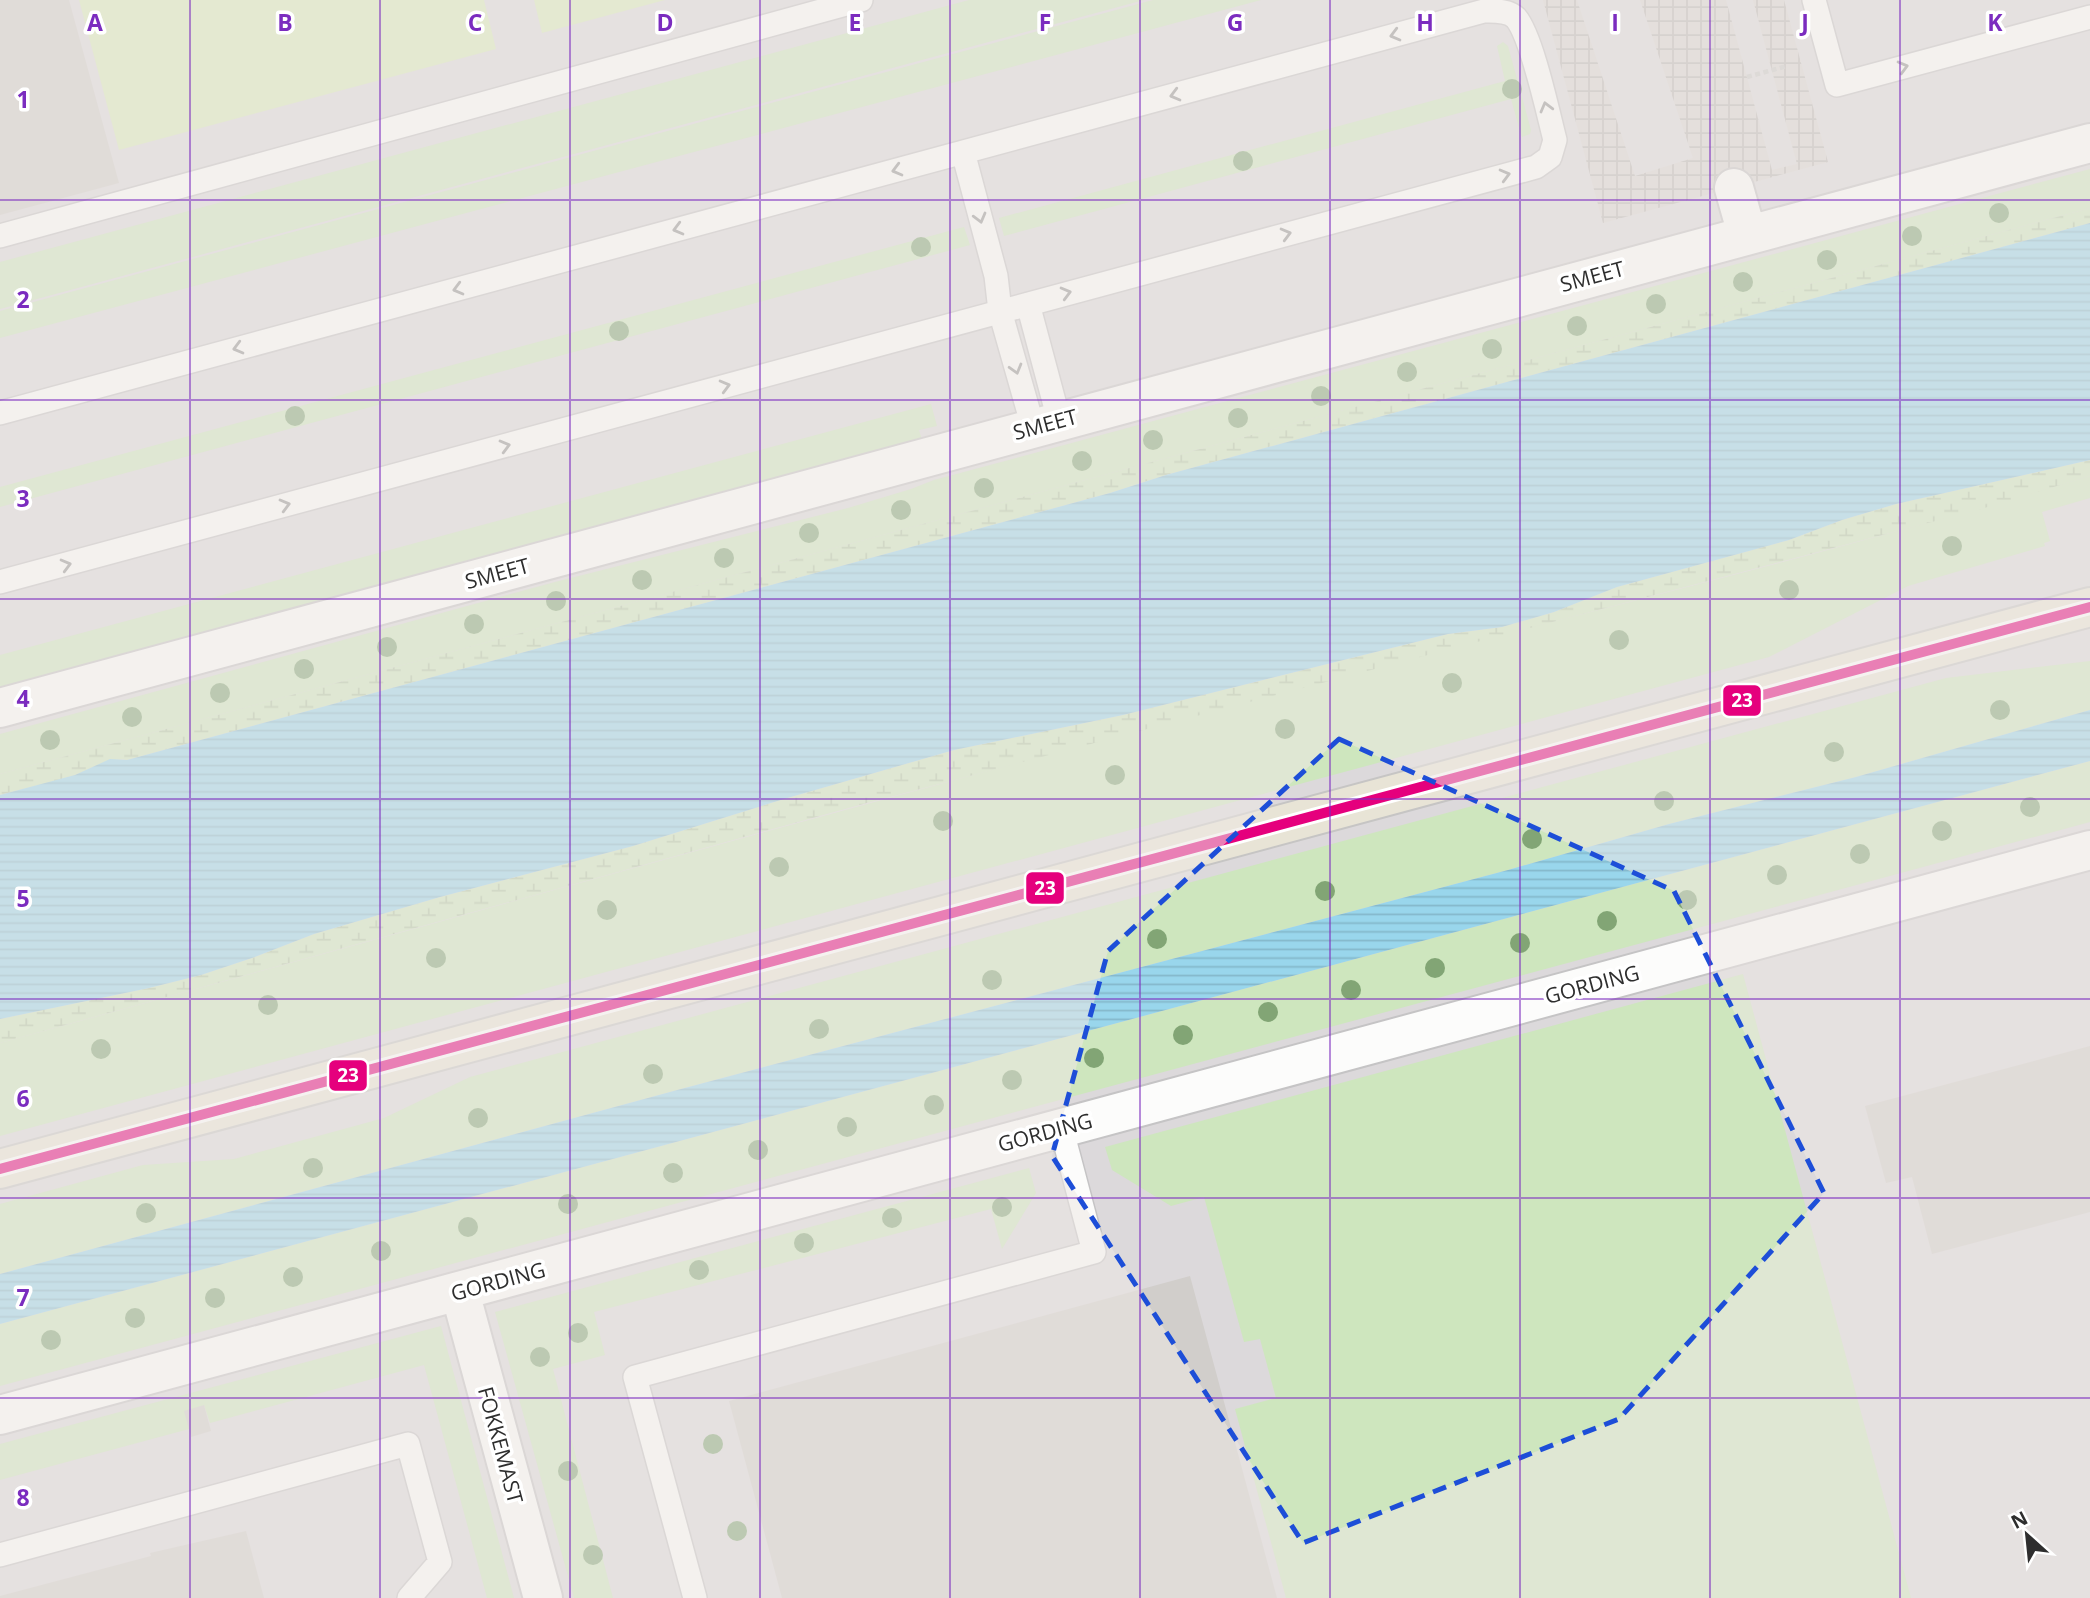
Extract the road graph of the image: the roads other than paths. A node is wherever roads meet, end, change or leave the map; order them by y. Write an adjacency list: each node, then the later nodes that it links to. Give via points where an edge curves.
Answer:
1 (861, 0): 8 (lane)
2 (1814, 0): 3 (lane, one-way to 3, via 1837,85)
3 (2090, 16)
4 (2090, 143): 7 (street, SMEET)
5 (963, 152): 9 (lane, one-way to 5, via 1536,167 1550,157 1555,140 1526,35 1514,16 1484,11); 10 (lane, one-way to 10, via 996,276); 11 (lane, one-way to 11)
6 (1734, 188): 7 (street)
7 (1747, 234): 12 (street, SMEET)
8 (0, 236)
9 (1028, 304): 10 (lane); 12 (lane)
10 (1000, 311): 12 (lane, one-way to 12); 13 (lane, one-way to 10)
11 (0, 413)
12 (1046, 423): 15 (street, SMEET)
13 (0, 582)
14 (2090, 607): 18 (main road)
15 (0, 708)
16 (2090, 850): 17 (street, GORDING)
17 (1061, 1127): 19 (street, GORDING); 24 (lane, via 1094,1252 635,1377)
18 (0, 1169)
19 (460, 1292): 20 (street, GORDING); 23 (street, FOKKEMAST)
20 (0, 1415)
21 (0, 1555): 22 (lane, via 408,1444 440,1562)
22 (409, 1598)
23 (543, 1598)
24 (695, 1598)

